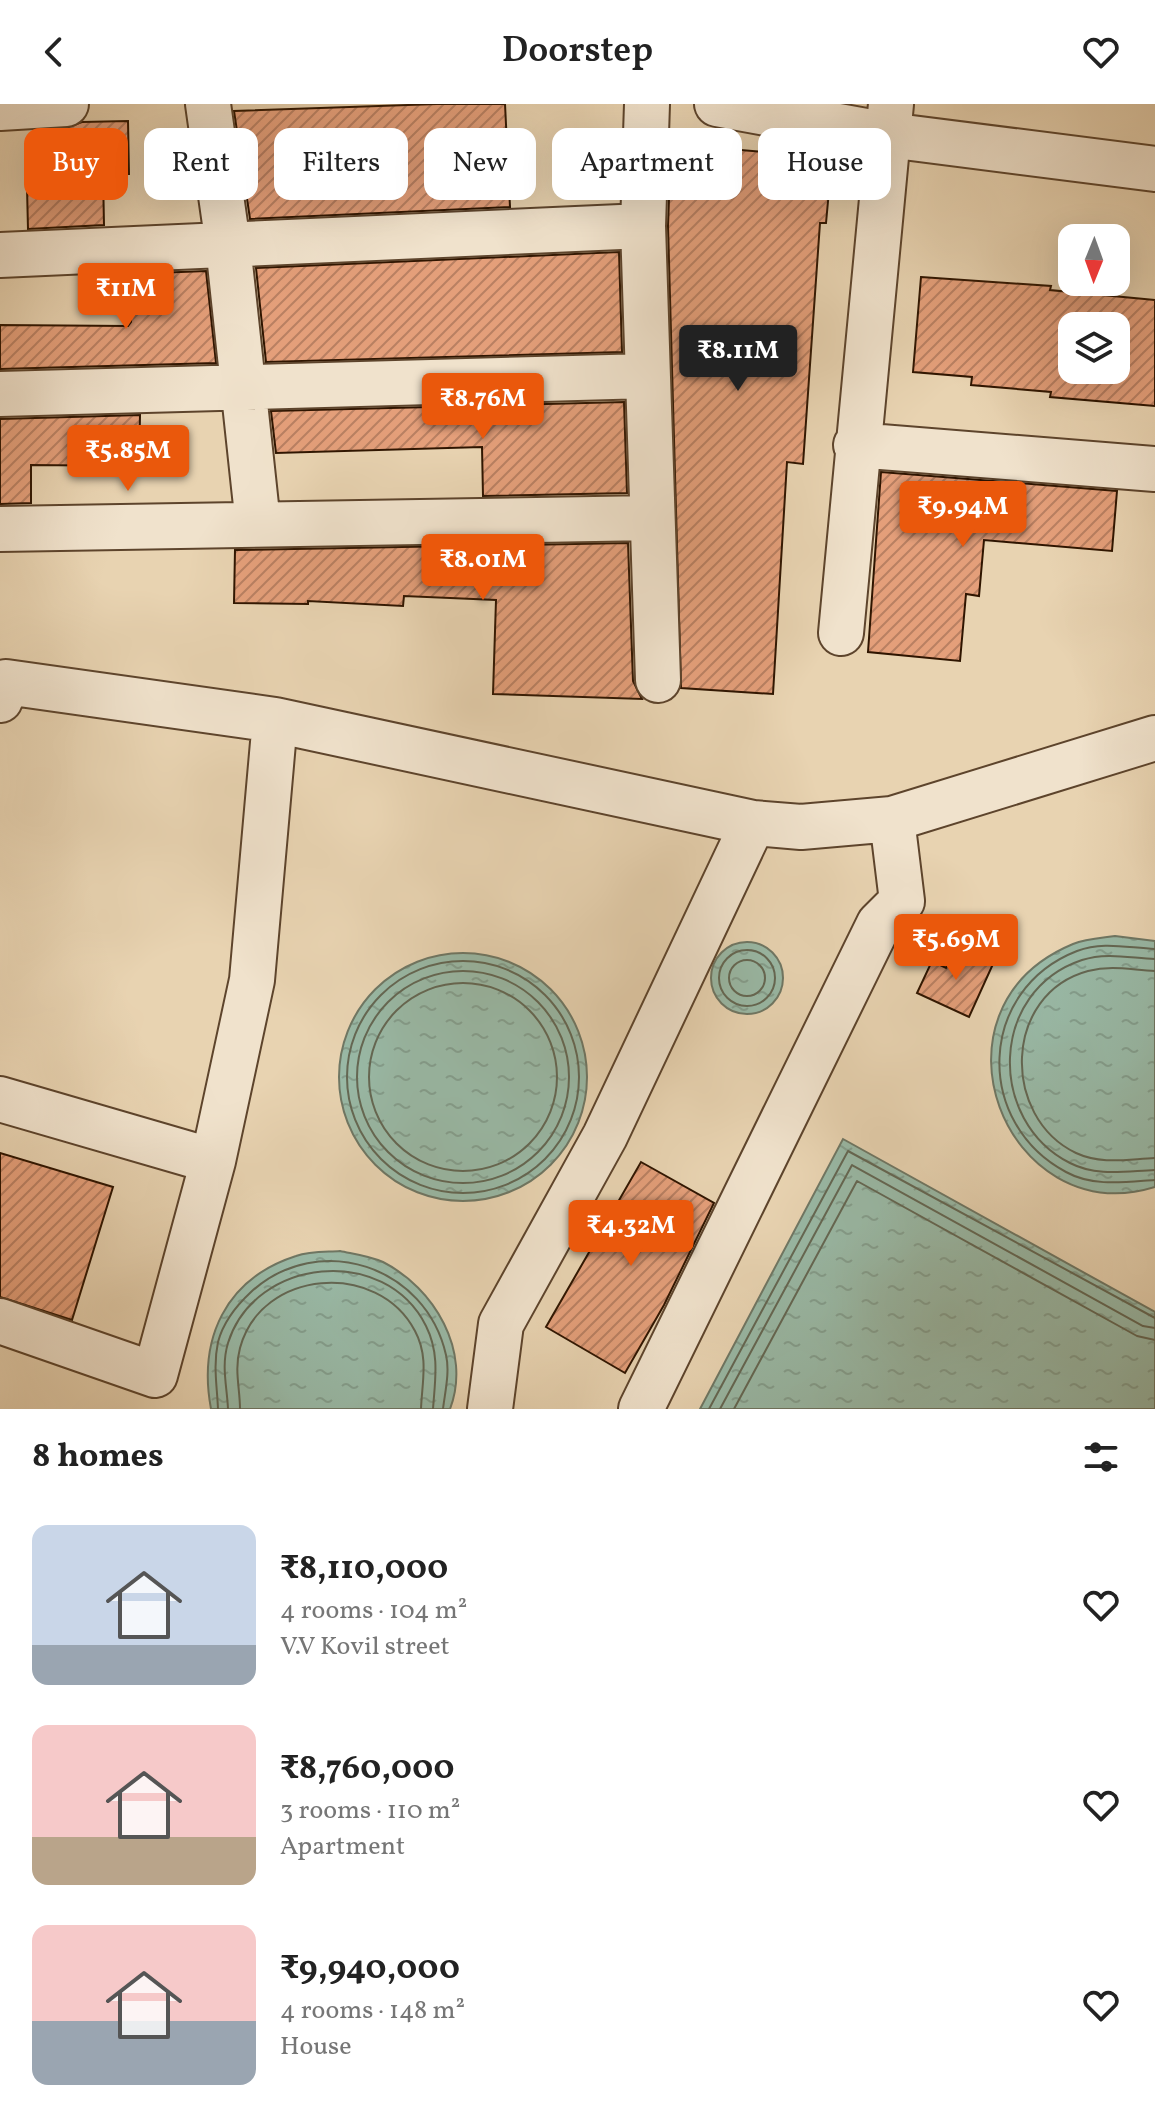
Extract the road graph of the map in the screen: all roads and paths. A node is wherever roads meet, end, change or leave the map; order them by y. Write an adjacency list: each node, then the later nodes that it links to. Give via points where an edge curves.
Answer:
1 (66, 104): 5 (street)
2 (208, 104): 9 (street)
3 (647, 104): 8 (street)
4 (717, 104): 6 (street)
5 (0, 108)
6 (890, 120): 7 (street); 14 (street)
7 (1155, 169)
8 (643, 226): 9 (street); 11 (street)
9 (228, 245): 10 (street); 12 (street)
10 (0, 255)
11 (647, 376): 12 (street); 16 (street)
12 (241, 386): 13 (street); 17 (street)
13 (0, 394)
14 (856, 445): 15 (street); 19 (street)
15 (1155, 469)
16 (652, 518): 17 (street); 20 (street)
17 (258, 524): 18 (street)
18 (0, 529)
19 (841, 633)
20 (658, 680)
21 (0, 700): 22 (street, via 6,682)
22 (275, 720): 25 (street); 27 (street, via 252,980)
23 (1155, 738): 24 (street)
24 (892, 819): 25 (street, via 801,827); 32 (street, via 902,901 879,924)
25 (753, 823): 31 (street, via 605,1136 501,1324)
26 (0, 1099): 27 (street)
27 (213, 1161): 29 (street, via 155,1375)
28 (0, 1321): 29 (street)
29 (132, 1367): 30 (street)
30 (143, 1409)
31 (491, 1409)
32 (641, 1409)

